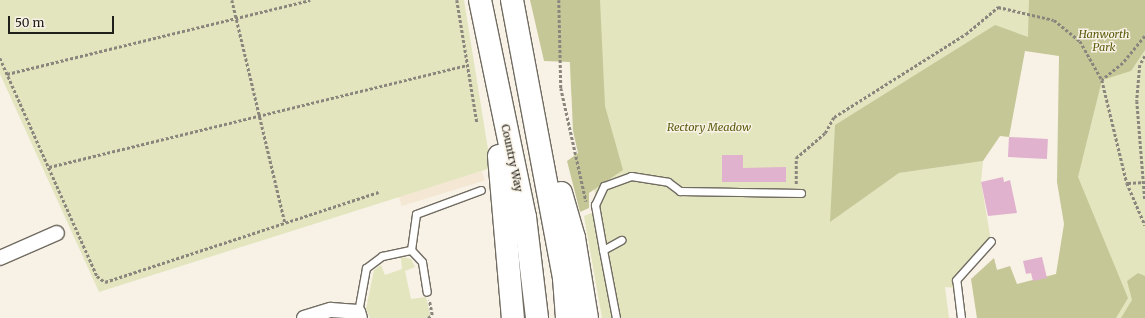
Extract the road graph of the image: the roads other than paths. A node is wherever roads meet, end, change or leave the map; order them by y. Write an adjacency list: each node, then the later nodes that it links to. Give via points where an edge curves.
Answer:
1 (512, 0): 3 (highway)
2 (480, 2): 15 (highway, via 507,224); 16 (highway, Country Way, via 525,217)
3 (523, 53): 17 (highway, via 564,278); 18 (highway, via 574,238)
4 (481, 190): 9 (lane, via 416,214)
5 (798, 193): 10 (lane, via 680,191 668,182 631,176 604,186 594,205)
6 (57, 232): 11 (street)
7 (621, 240): 10 (lane)
8 (991, 241): 20 (lane, via 956,280)
9 (411, 250): 12 (lane, via 422,262); 13 (lane, via 382,256 366,268)
10 (603, 250): 19 (lane)
11 (0, 258)
12 (427, 292)
13 (359, 315): 14 (street, via 331,310)
14 (304, 318)
15 (513, 318)
16 (537, 318)
17 (567, 318)
18 (587, 318)
19 (616, 318)
20 (961, 318)

